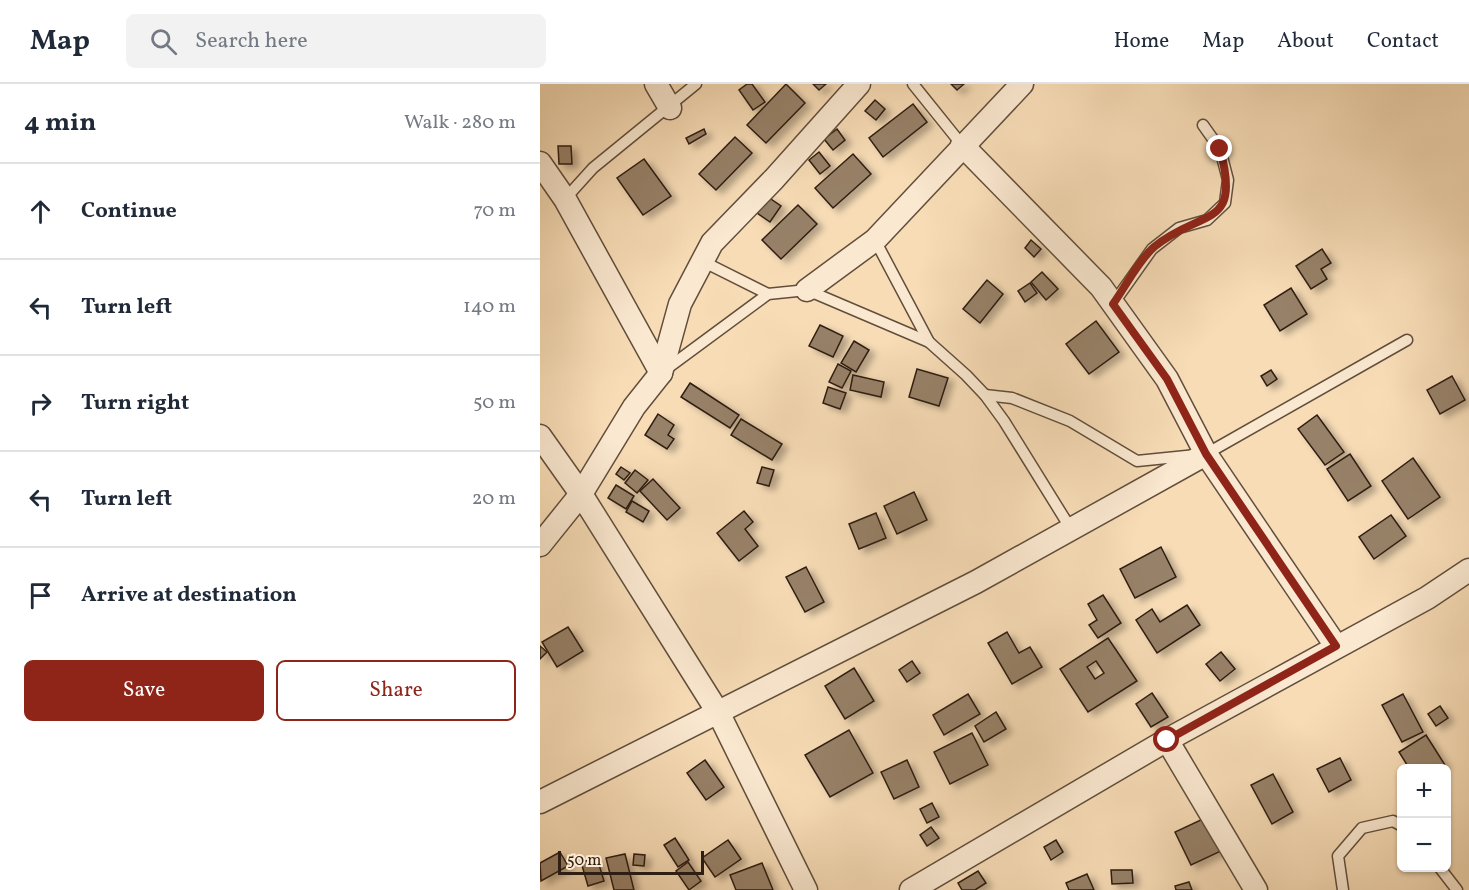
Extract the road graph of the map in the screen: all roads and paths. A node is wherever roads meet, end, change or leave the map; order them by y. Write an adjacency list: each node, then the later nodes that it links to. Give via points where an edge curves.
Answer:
1 (656, 84): 6 (street)
2 (696, 84): 6 (lane)
3 (859, 84): 12 (street, via 712,243)
4 (914, 84): 8 (lane)
5 (1022, 84): 8 (street)
6 (670, 108): 10 (lane, via 593,168)
7 (1203, 125): 15 (lane, via 1220,149 1228,180 1225,203 1207,220 1179,228 1152,249)
8 (962, 145): 11 (street); 15 (street, via 1101,287)
9 (540, 163): 10 (street)
10 (565, 199): 18 (street)
11 (875, 240): 13 (street); 17 (lane)
12 (702, 261): 14 (lane); 18 (street, via 680,304)
13 (807, 290): 14 (lane); 17 (lane)
14 (768, 294): 18 (lane)
15 (1113, 304): 21 (street, via 1167,379)
16 (1407, 340): 21 (lane)
17 (929, 342): 19 (lane)
18 (661, 373): 22 (street, via 634,407)
19 (985, 395): 21 (lane, via 1012,398 1070,421 1137,461); 23 (lane)
20 (540, 436): 22 (street)
21 (1206, 454): 23 (street); 26 (street)
22 (581, 494): 24 (street); 27 (street)
23 (1071, 529): 27 (street)
24 (540, 545)
25 (1469, 570): 26 (street, via 1427,598)
26 (1336, 646): 28 (street)
27 (719, 714): 29 (street); 32 (street)
28 (1167, 740): 33 (street); 34 (street)
29 (540, 802)
30 (1397, 824): 35 (lane, via 1362,828 1338,856)
31 (1444, 872): 36 (lane)
32 (806, 890)
33 (911, 890)
34 (1256, 890)
35 (1342, 890)
36 (1457, 890)

